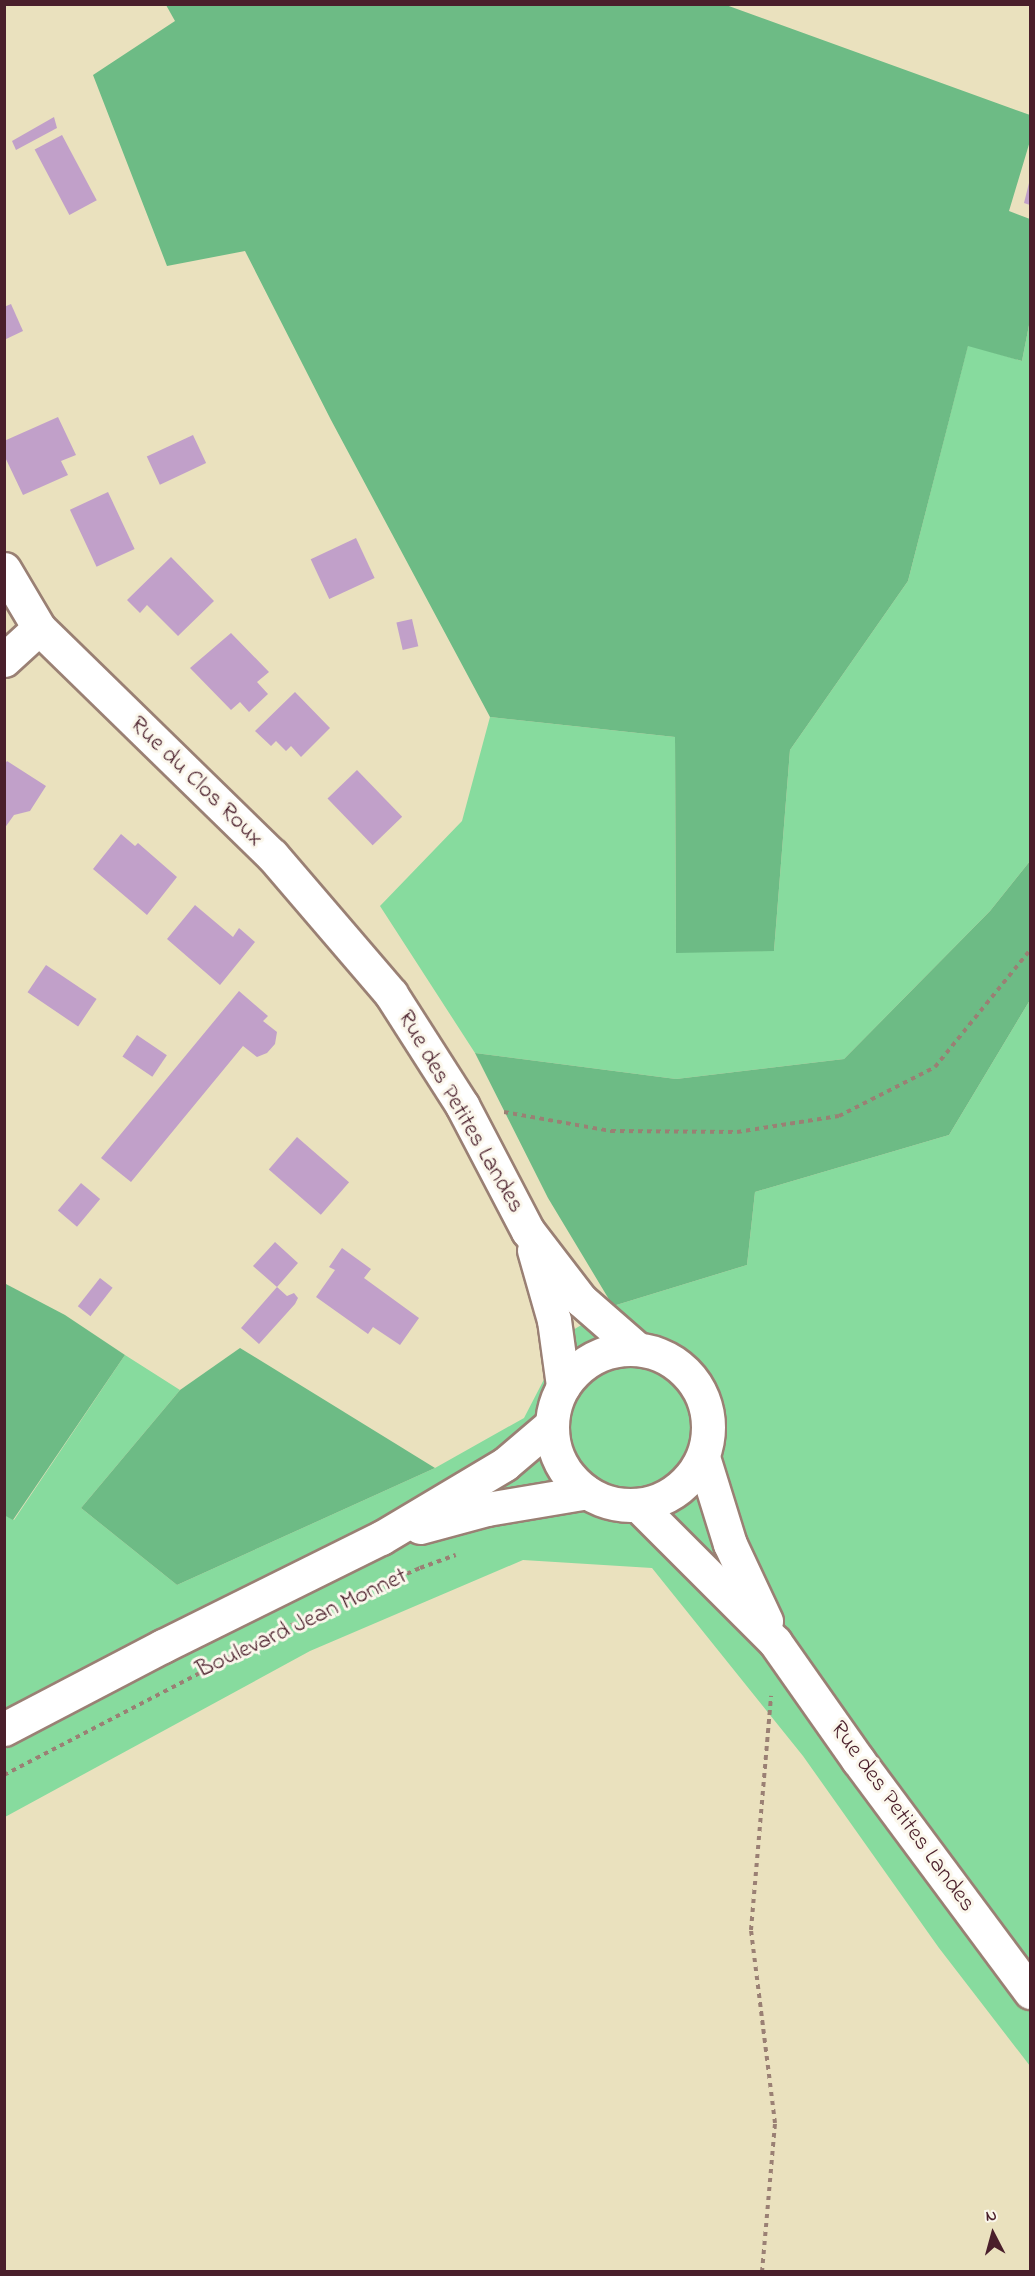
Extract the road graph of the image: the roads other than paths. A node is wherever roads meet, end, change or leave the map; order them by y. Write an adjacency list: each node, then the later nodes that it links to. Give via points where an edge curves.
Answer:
1 (4, 569): 2 (main road, Rue du Clos Roux)
2 (39, 628): 3 (main road); 4 (main road, Rue du Clos Roux, via 272,855)
3 (4, 660)
4 (391, 994): 5 (main road, Rue des Petites Landes, via 462,1105)
5 (528, 1231): 6 (main road, Rue des Petites Landes, via 581,1300); 7 (main road, Rue des Petites Landes, via 554,1320)
6 (636, 1348): 7 (main road, via 594,1357 576,1369); 9 (main road, via 671,1359 697,1385 709,1420)
7 (563, 1386): 8 (main road)
8 (551, 1425): 10 (main road, via 555,1451 568,1475); 12 (main road, Boulevard Jean Monnet, via 505,1464)
9 (703, 1457): 11 (main road, via 677,1489); 13 (main road, Rue des Petites Landes, via 730,1544)
10 (587, 1492): 11 (main road, via 609,1502); 12 (main road, Boulevard Jean Monnet, via 487,1509)
11 (638, 1505): 13 (main road, Rue des Petites Landes)
12 (381, 1538): 14 (main road, Boulevard Jean Monnet)
13 (775, 1642): 15 (main road, Rue des Petites Landes)
14 (4, 1729)
15 (1030, 1992)

